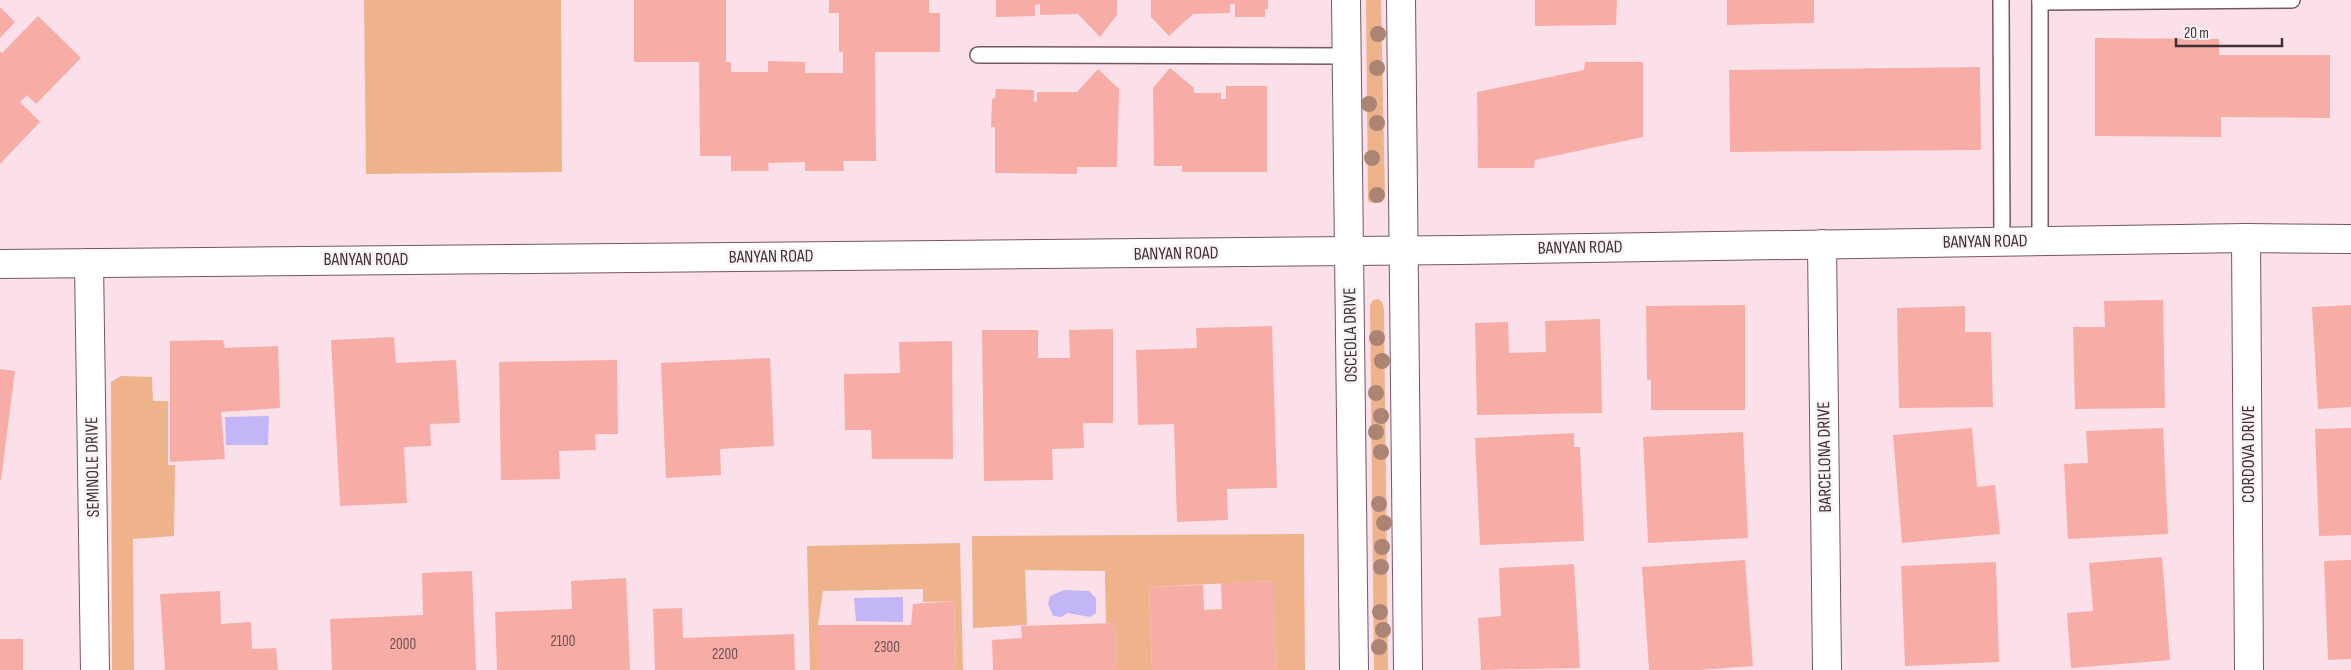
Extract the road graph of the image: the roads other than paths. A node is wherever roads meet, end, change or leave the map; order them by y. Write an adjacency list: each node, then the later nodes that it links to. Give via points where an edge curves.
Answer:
1 (1346, 0): 7 (street, OSCEOLA DRIVE)
2 (1401, 0): 13 (street)
3 (2001, 0): 11 (lane)
4 (2292, 0): 5 (lane)
5 (2040, 1): 10 (lane)
6 (978, 55): 7 (lane)
7 (1347, 56): 14 (street, OSCEOLA DRIVE)
8 (2246, 238): 9 (street, BANYAN ROAD); 10 (street, BANYAN ROAD); 21 (street, CORDOVA DRIVE)
9 (2351, 239)
10 (2040, 240): 11 (street, BANYAN ROAD)
11 (2002, 241): 12 (street, BANYAN ROAD)
12 (1822, 244): 13 (street, BANYAN ROAD); 20 (street, BARCELONA DRIVE)
13 (1404, 249): 14 (street, BANYAN ROAD); 19 (street)
14 (1349, 250): 15 (street, BANYAN ROAD); 18 (street, OSCEOLA DRIVE)
15 (90, 263): 16 (street, BANYAN ROAD); 17 (street, SEMINOLE DRIVE)
16 (0, 264)
17 (95, 670)
18 (1354, 670)
19 (1408, 670)
20 (1827, 670)
21 (2249, 670)

